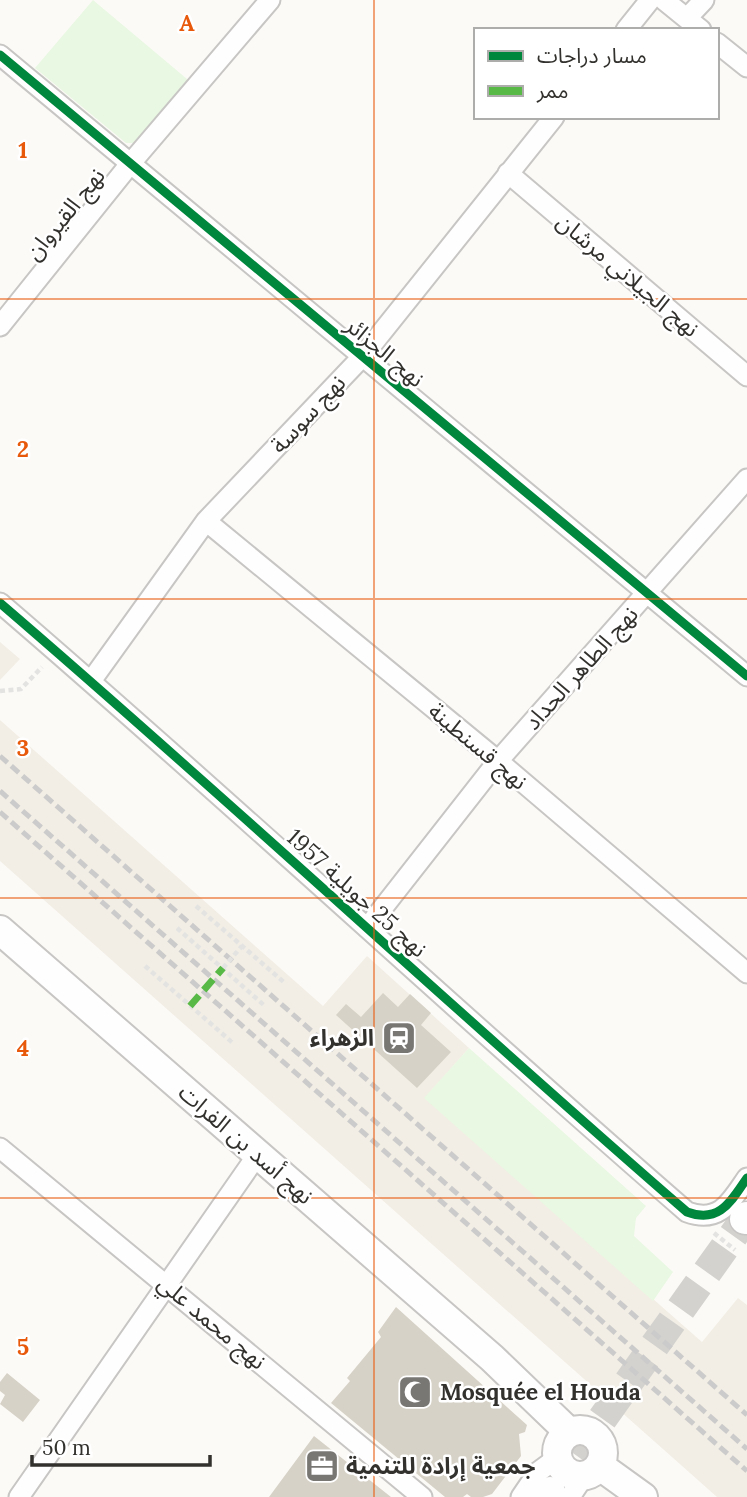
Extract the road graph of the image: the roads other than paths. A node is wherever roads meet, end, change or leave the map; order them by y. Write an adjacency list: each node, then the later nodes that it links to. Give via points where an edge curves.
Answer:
1 (270, 0): 11 (street, نهج القيروان)
2 (650, 0): 6 (street)
3 (664, 0): 5 (street)
4 (704, 0): 5 (street)
5 (694, 24)
6 (628, 28)
7 (719, 45): 9 (street)
8 (0, 55): 11 (street, نهج الجزائر)
9 (747, 67)
10 (552, 119): 12 (street, نهج سوسة)
11 (130, 164): 13 (street, نهج القيروان); 14 (street, نهج الجزائر)
12 (508, 173): 14 (street, نهج سوسة); 15 (street, نهج الجيلاني مرشان)
13 (0, 326)
14 (362, 358): 17 (street, نهج سوسة); 18 (street, نهج الجزائر)
15 (747, 376)
16 (747, 479): 18 (street, نهج الطاهر الحداد)
17 (206, 521): 21 (street, نهج سوسة); 22 (street, نهج قسنطينة)
18 (648, 593): 20 (street, نهج الجزائر); 22 (street, نهج الطاهر الحداد)
19 (0, 603): 21 (street, نهج 25 جويلية 1957)
20 (747, 676)
21 (91, 681): 23 (street, نهج 25 جويلية 1957)
22 (498, 761): 23 (street, نهج الطاهر الحداد); 25 (street, نهج قسنطينة)
23 (367, 928): 28 (street, نهج 25 جويلية 1957, via 687,1212 704,1216 721,1211)
24 (0, 930): 27 (main road, نهج أسد بن الفرات)
25 (747, 973)
26 (0, 1148): 29 (street, نهج محمد علي)
27 (258, 1154): 29 (street); 30 (main road, نهج أسد بن الفرات, via 492,1357)
28 (747, 1178)
29 (166, 1283): 33 (street); 34 (street, نهج محمد علي)
30 (569, 1432): 31 (main road, via 559,1443); 32 (main road, via 584,1429 598,1437 604,1452)
31 (557, 1458): 32 (main road, via 573,1475); 35 (street, via 538,1472)
32 (570, 1485): 36 (main road)
33 (19, 1497)
34 (422, 1497)
35 (521, 1497)
36 (643, 1497)

